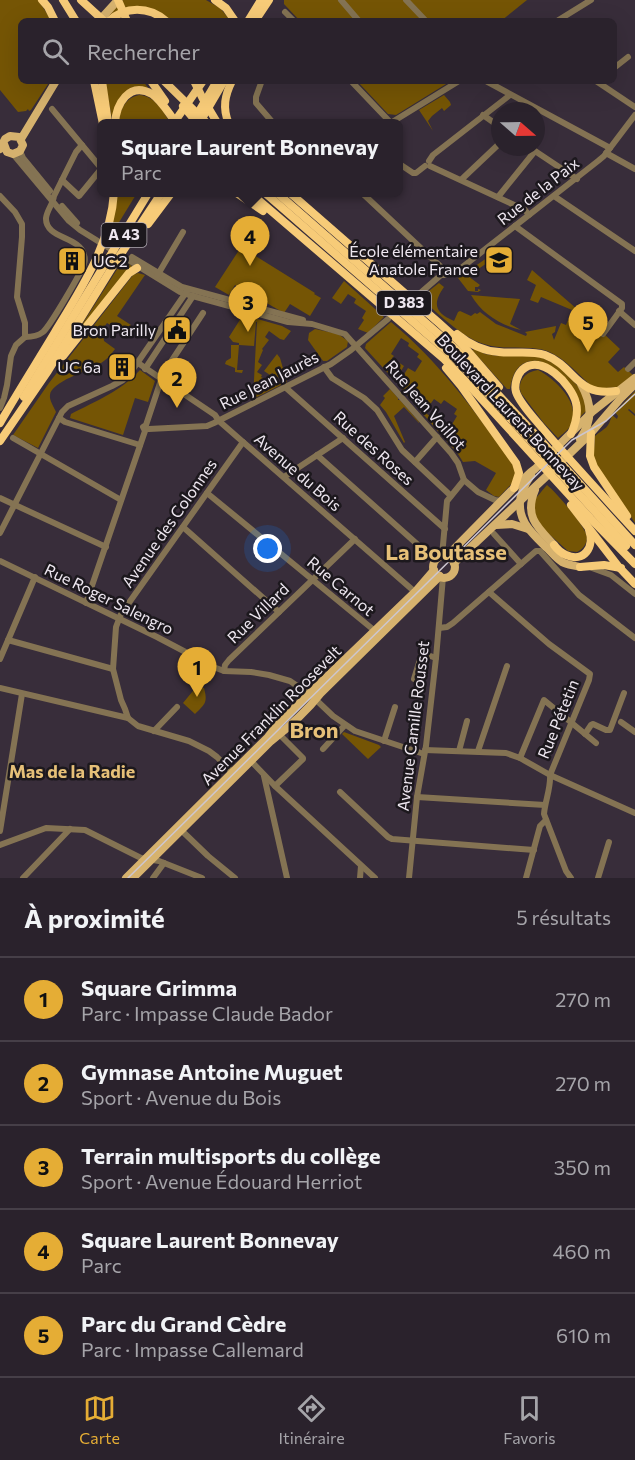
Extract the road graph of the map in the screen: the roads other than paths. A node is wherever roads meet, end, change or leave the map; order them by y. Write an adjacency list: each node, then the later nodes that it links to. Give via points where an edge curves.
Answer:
1 (42, 0): 13 (highway)
2 (63, 0): 14 (highway)
3 (111, 0): 15 (main road)
4 (118, 0): 17 (main road); 19 (highway)
5 (215, 0): 21 (highway)
6 (271, 0): 23 (highway); 24 (highway)
7 (341, 0): 26 (street)
8 (406, 0): 27 (street)
9 (591, 0): 28 (street)
10 (84, 3): 16 (highway)
11 (259, 3): 22 (highway)
12 (285, 12): 25 (street)
13 (54, 18)
14 (74, 18)
15 (96, 18)
16 (101, 18)
17 (102, 18)
18 (112, 18): 20 (highway, via 140,10)
19 (126, 18)
20 (161, 18)
21 (233, 18)
22 (249, 18)
23 (257, 18)
24 (263, 18)
25 (291, 18)
26 (356, 18)
27 (423, 18)
28 (562, 18)
29 (628, 57): 30 (street)
30 (617, 66)
31 (49, 84): 72 (main road)
32 (54, 84): 72 (main road)
33 (95, 84): 55 (highway)
34 (102, 84): 56 (highway)
35 (153, 84): 52 (highway)
36 (166, 84): 49 (highway)
37 (195, 84): 66 (highway)
38 (201, 84): 59 (highway)
39 (210, 84): 61 (highway)
40 (215, 84): 62 (highway)
41 (222, 84): 64 (highway)
42 (231, 84): 67 (highway, via 225,104)
43 (261, 84): 68 (street, via 256,103)
44 (354, 84): 69 (street)
45 (454, 84): 70 (street)
46 (492, 84): 48 (street)
47 (601, 84): 50 (street)
48 (510, 94): 53 (street); 75 (street)
49 (179, 99): 63 (highway); 65 (highway)
50 (635, 107)
51 (52, 109): 73 (street)
52 (169, 111): 57 (highway, via 153,95 136,91 120,102); 58 (highway); 60 (highway)
53 (483, 115): 71 (street); 80 (street, via 433,155)
54 (635, 115): 75 (street, Rue de la Paix)
55 (102, 119)
56 (107, 119)
57 (115, 119)
58 (173, 119)
59 (178, 119)
60 (179, 119)
61 (187, 119)
62 (193, 119)
63 (195, 119)
64 (200, 119)
65 (209, 119)
66 (212, 119)
67 (227, 119)
68 (270, 119)
69 (386, 119)
70 (397, 119)
71 (491, 121)
72 (19, 138): 74 (main road, via 10,136); 74 (main road, via 23,145)
73 (82, 145): 79 (street); 86 (street)
74 (6, 147): 102 (street, via 23,158)
75 (608, 151): 82 (street); 85 (street, Rue de la Paix)
76 (491, 152): 84 (street)
77 (527, 156): 101 (street)
78 (542, 156): 85 (street)
79 (97, 162)
80 (428, 164): 81 (street, via 416,173); 84 (street)
81 (403, 166)
82 (635, 169)
83 (97, 174): 86 (street, via 79,196)
84 (462, 179): 101 (street)
85 (577, 179): 88 (street, Rue de la Paix)
86 (62, 180): 102 (street)
87 (0, 196): 127 (street, via 22,224 17,297)
88 (554, 196): 103 (street, Rue de la Paix); 108 (street)
89 (111, 197): 107 (highway)
90 (141, 197): 129 (highway, A 43)
91 (146, 197): 112 (highway, A 43)
92 (152, 197): 112 (highway)
93 (159, 197): 109 (highway)
94 (168, 197): 109 (highway)
95 (242, 197): 106 (highway)
96 (255, 197): 106 (highway, Boulevard Laurent Bonnevay / D 383)
97 (270, 197): 157 (highway, via 450,354)
98 (282, 197): 146 (highway, Boulevard Laurent Bonnevay / D 383, via 442,336)
99 (295, 197): 114 (highway)
100 (366, 197): 111 (street)
101 (498, 197): 103 (street)
102 (54, 199): 107 (street, via 69,221); 127 (street, via 47,211 47,224 80,247 84,262 45,330)
103 (529, 215): 104 (street, Rue de la Paix)
104 (515, 226): 111 (street, Rue de la Paix, via 456,272); 119 (street, via 622,304)
105 (183, 232): 113 (street)
106 (301, 237): 126 (highway, Boulevard Laurent Bonnevay / D 383)
107 (101, 238): 110 (street); 129 (highway, via 100,251 90,271)
108 (635, 251)
109 (115, 263): 135 (highway)
110 (137, 264): 113 (street); 135 (highway)
111 (443, 272): 116 (street)
112 (99, 275): 154 (highway, A 43)
113 (157, 275): 115 (street)
114 (392, 282): 138 (highway, via 476,346 498,352 546,355); 146 (highway, via 460,343 504,392)
115 (187, 292): 117 (street); 118 (street); 123 (street)
116 (418, 295)
117 (193, 296): 121 (street); 123 (street, via 288,322)
118 (174, 310): 121 (street); 131 (street)
119 (620, 311): 124 (street); 125 (street)
120 (203, 313): 137 (street)
121 (181, 315): 133 (street)
122 (388, 319): 128 (street, Rue Jean Jaurès)
123 (312, 324): 128 (street, Rue Jean Voillot, via 345,334)
124 (635, 325)
125 (603, 334)
126 (417, 336): 157 (highway, Boulevard Laurent Bonnevay / D 383); 167 (highway, via 461,386 516,463 519,473)
127 (25, 337): 142 (street, via 11,356)
128 (357, 345): 132 (street, Rue Jean Jaurès); 151 (street, Rue Jean Voillot)
129 (37, 362): 147 (highway, A 43)
130 (635, 362): 134 (street)
131 (138, 363): 133 (street, Avenue du Bois); 144 (street, via 123,380 68,406)
132 (324, 368): 140 (street, Rue Jean Jaurès); 161 (street, via 377,410 402,450)
133 (145, 369): 137 (street, Avenue du Bois)
134 (628, 369)
135 (48, 371): 154 (highway)
136 (635, 378): 141 (main road)
137 (160, 379): 145 (street, Avenue du Bois); 148 (street)
138 (581, 384): 141 (highway, via 592,390); 143 (main road)
139 (635, 384): 149 (main road, Avenue Franklin Roosevelt)
140 (285, 387): 145 (street, Rue Jean Jaurès); 153 (street, Rue des Roses)
141 (616, 392): 143 (main road)
142 (0, 408)
143 (590, 414): 150 (main road); 160 (main road, via 584,433)
144 (59, 418): 156 (street); 158 (street)
145 (219, 420): 148 (street, Rue Jean Jaurès, via 207,426); 155 (street, Avenue du Bois)
146 (523, 421): 157 (highway, Boulevard Laurent Bonnevay / D 383)
147 (0, 423)
148 (147, 428): 156 (street)
149 (591, 433): 160 (main road, Avenue Franklin Roosevelt); 177 (highway, via 590,456 594,467)
150 (571, 434): 157 (highway, via 577,411 570,390 549,369 528,366 518,375 516,391); 162 (main road)
151 (437, 437): 161 (street); 165 (street, Rue Jean Voillot, via 456,459)
152 (13, 438): 158 (street)
153 (343, 438): 159 (street); 179 (street, Rue des Roses)
154 (0, 440)
155 (243, 442): 163 (street, Avenue du Bois); 168 (street, Avenue des Colonnes)
156 (140, 445): 171 (street)
157 (540, 446): 162 (highway, Boulevard Laurent Bonnevay / D 383); 164 (highway); 164 (highway)
158 (40, 453): 171 (street); 174 (street)
159 (317, 455): 163 (street); 191 (street)
160 (568, 455): 166 (main road, Avenue Franklin Roosevelt)
161 (415, 462): 169 (street)
162 (540, 469): 164 (highway, Boulevard Laurent Bonnevay / D 383); 167 (main road); 173 (main road, via 524,487)
163 (284, 477): 184 (street, Avenue du Bois)
164 (564, 477): 175 (highway); 181 (highway); 185 (highway, Boulevard Laurent Bonnevay / D 383); 190 (highway); 195 (highway, Boulevard Laurent Bonnevay / D 383)
165 (464, 480): 169 (street); 172 (street, Rue Jean Voillot, via 478,492)
166 (536, 486): 173 (main road, Avenue Franklin Roosevelt); 187 (main road, via 531,501 532,518)
167 (514, 488): 172 (main road)
168 (207, 493): 178 (street, Avenue des Colonnes); 200 (street, Rue Carnot)
169 (450, 495): 179 (street)
170 (0, 498): 174 (street)
171 (121, 500): 188 (street)
172 (501, 501): 189 (main road)
173 (520, 502): 176 (main road, Avenue Franklin Roosevelt); 180 (main road, via 521,515)
174 (14, 505): 182 (street); 188 (street)
175 (586, 524): 187 (highway, via 591,538 588,551 573,557); 199 (highway)
176 (495, 525): 180 (main road, via 512,524); 193 (main road, Avenue Franklin Roosevelt)
177 (635, 525)
178 (183, 527): 205 (street); 206 (street, Avenue des Colonnes)
179 (445, 529): 186 (street)
180 (529, 530): 196 (main road, via 560,561)
181 (635, 531)
182 (0, 532)
183 (494, 534): 194 (street)
184 (355, 539): 200 (street, Rue Villard); 201 (street, Avenue du Bois)
185 (635, 545)
186 (443, 546): 189 (street); 191 (street)
187 (554, 546)
188 (106, 547): 204 (street)
189 (453, 550): 191 (main road)
190 (635, 557)
191 (442, 558): 193 (main road); 197 (main road, via 433,565)
192 (0, 559): 198 (street, Rue Roger Salengro)
193 (454, 563): 197 (main road, Avenue Franklin Roosevelt, via 452,573 446,577)
194 (521, 564): 202 (street); 209 (street, via 540,551 579,595)
195 (635, 564)
196 (580, 567): 199 (highway, via 604,565 622,569); 203 (street, via 611,575)
197 (439, 575): 201 (main road, Avenue Franklin Roosevelt); 207 (street, Avenue Camille Rousset); 222 (main road, Avenue Franklin Roosevelt, via 345,669)
198 (35, 577): 204 (street, Rue Roger Salengro); 210 (street)
199 (633, 579)
200 (313, 580): 205 (street, Rue Villard); 208 (street, Rue Carnot)
201 (415, 592): 208 (main road, Avenue Franklin Roosevelt)
202 (489, 592): 207 (street, via 453,623); 228 (street, Rue Pétetin, via 590,674)
203 (635, 594)
204 (87, 603): 206 (street, Rue Roger Salengro)
205 (279, 612): 211 (street, Rue Villard)
206 (118, 619): 215 (street); 216 (street, Rue Roger Salengro)
207 (439, 628): 212 (street, Avenue Camille Rousset)
208 (375, 631): 222 (main road, Avenue Franklin Roosevelt)
209 (635, 638)
210 (8, 640): 213 (street); 215 (street)
211 (233, 656): 216 (street, Rue Villard); 217 (street, Rue Villard, via 232,665)
212 (436, 658): 218 (street, via 422,653); 239 (street, Avenue Camille Rousset)
213 (0, 659)
214 (507, 666): 238 (street)
215 (113, 669): 225 (street)
216 (224, 671): 217 (street, Rue Roger Salengro)
217 (238, 672): 222 (street, Rue Roger Salengro, via 284,679)
218 (414, 679)
219 (0, 688): 221 (street)
220 (624, 693): 232 (street, via 610,730 593,724)
221 (22, 694): 225 (street); 253 (street)
222 (312, 696): 229 (street, Rue Roger Salengro); 233 (main road, Avenue Franklin Roosevelt); 241 (main road, Avenue Franklin Roosevelt)
223 (177, 707): 230 (street)
224 (395, 707): 234 (street)
225 (128, 718): 230 (street)
226 (467, 721): 237 (street)
227 (621, 722): 231 (street)
228 (572, 723): 232 (street); 240 (street, via 544,700); 244 (street, Rue Pétetin)
229 (345, 725): 234 (street, Rue Roger Salengro); 236 (street)
230 (154, 731): 242 (street, via 209,751)
231 (635, 732)
232 (585, 734): 235 (street)
233 (280, 735): 241 (main road, Avenue Franklin Roosevelt); 245 (street, via 303,759)
234 (384, 741): 239 (street, Rue Roger Salengro)
235 (596, 743)
236 (323, 749)
237 (459, 751): 238 (street, Rue Roger Salengro); 239 (street, Rue Roger Salengro)
238 (478, 751): 240 (street, Rue Roger Salengro)
239 (425, 752): 247 (street, Avenue Camille Rousset)
240 (520, 758): 244 (street, Rue Roger Salengro)
241 (249, 759): 242 (main road, Avenue Franklin Roosevelt); 243 (street); 251 (main road, Avenue Franklin Roosevelt)
242 (232, 772): 251 (main road, Avenue Franklin Roosevelt)
243 (264, 775): 245 (street); 266 (street)
244 (550, 775): 248 (street, Rue Pétetin); 249 (street, Rue Roger Salengro)
245 (275, 786): 259 (street)
246 (340, 792): 254 (street, via 388,837)
247 (417, 797): 248 (street); 254 (street, Avenue Camille Rousset)
248 (545, 805): 250 (street, Rue Pétetin)
249 (635, 813)
250 (546, 820): 257 (street, via 540,826); 271 (street)
251 (179, 828): 258 (main road, Avenue Franklin Roosevelt); 265 (street)
252 (70, 829): 256 (street, via 46,828); 258 (street, via 85,830); 261 (street)
253 (0, 831)
254 (413, 842): 257 (street); 269 (street, Avenue Camille Rousset)
255 (609, 842): 272 (street)
256 (0, 845)
257 (534, 850): 270 (street)
258 (156, 862): 260 (street); 262 (main road, Avenue Franklin Roosevelt); 263 (main road, Avenue Franklin Roosevelt); 264 (street)
259 (361, 866): 267 (street); 268 (street)
260 (154, 877)
261 (23, 878)
262 (126, 878)
263 (133, 878)
264 (202, 878)
265 (235, 878)
266 (287, 878)
267 (360, 878)
268 (375, 878)
269 (409, 878)
270 (526, 878)
271 (571, 878)
272 (598, 878)

